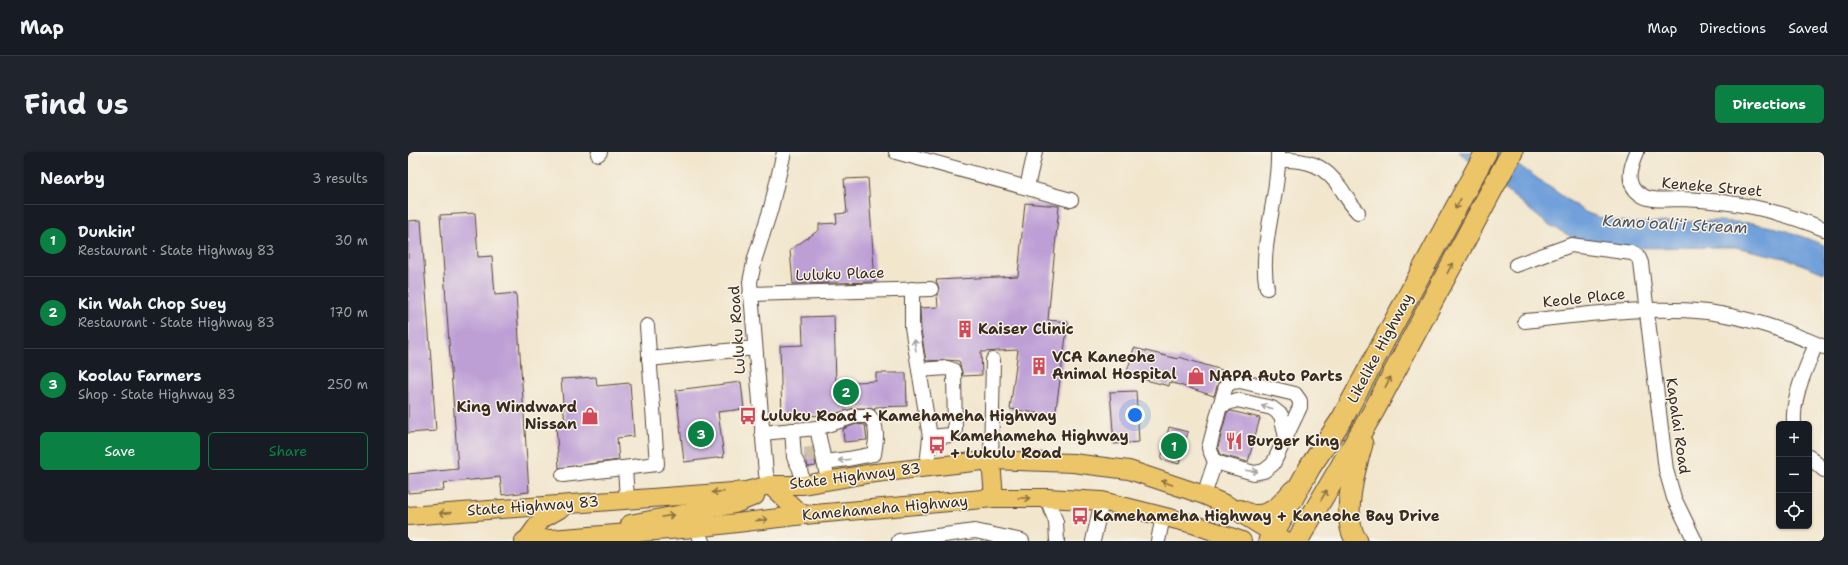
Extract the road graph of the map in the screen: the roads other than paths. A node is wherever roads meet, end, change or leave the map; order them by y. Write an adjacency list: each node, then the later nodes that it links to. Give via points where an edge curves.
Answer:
1 (784, 152): 16 (street, Luluku Road, via 752,271)
2 (896, 152): 8 (street)
3 (1035, 152): 8 (street)
4 (1486, 152): 39 (highway, Likelike Highway, one-way to 39, via 1342,419)
5 (1637, 152): 11 (street, Keneke Street, via 1631,168 1631,180 1636,190 1645,197 1706,200 1748,206 1790,215)
6 (1511, 153): 26 (highway, Likelike Highway, one-way to 6)
7 (1278, 156): 10 (street, via 1305,161 1320,167 1332,177); 14 (street, via 1264,266)
8 (1027, 187): 9 (street)
9 (1072, 200)
10 (1358, 212)
11 (1824, 229)
12 (1516, 265): 17 (street, Kapalai Road, via 1571,245 1632,253 1638,256 1641,263)
13 (932, 288): 15 (street, Luluku Place)
14 (1267, 288)
15 (912, 289): 16 (street, Luluku Place); 24 (street, one-way to 15, via 912,327)
16 (750, 294): 21 (street, Luluku Road)
17 (1646, 310): 18 (street, Keole Place); 20 (street, Keole Place, via 1726,315 1762,324); 72 (street, Kapalai Road, via 1666,470 1674,498)
18 (1525, 321)
19 (647, 326): 22 (street)
20 (1820, 345): 27 (street, via 1797,393)
21 (755, 348): 22 (street); 30 (street, Luluku Road)
22 (649, 358): 40 (street, via 657,464)
23 (993, 360): 34 (street)
24 (919, 370): 31 (street); 31 (street, via 947,368 954,373 955,430 951,435)
25 (1220, 406): 32 (street, one-way to 25, via 1281,415 1272,408 1237,400); 32 (street, via 1226,386 1232,382 1240,381 1295,394 1300,401 1300,407); 36 (street, via 1209,448)
26 (1370, 417): 70 (highway, Likelike Highway, one-way to 26); 71 (highway, via 1349,500 1350,521)
27 (1794, 421)
28 (817, 428): 29 (street); 33 (street, via 855,416 869,416 874,420 876,438 874,454); 37 (street)
29 (792, 430): 30 (street); 37 (street)
30 (762, 434): 44 (street, Luluku Road, via 766,474)
31 (930, 437): 38 (street)
32 (1286, 437): 36 (street, one-way to 32, via 1254,473 1264,471 1273,464)
33 (864, 456): 37 (street, one-way to 37); 42 (street)
34 (991, 460): 38 (main road, State Highway 83); 45 (main road, State Highway 83, one-way to 34, via 1129,470 1073,463); 46 (main road)
35 (1812, 460): 41 (street)
36 (1215, 462): 45 (street)
37 (813, 464): 42 (main road, State Highway 83); 44 (main road, State Highway 83)
38 (927, 466): 42 (main road, State Highway 83)
39 (1310, 467): 51 (main road, via 1282,503 1272,510 1256,514); 60 (highway, Likelike Highway)
40 (625, 468): 43 (street); 48 (street)
41 (1824, 470)
42 (867, 474)
43 (563, 475)
44 (770, 485): 48 (main road, State Highway 83, one-way to 48, via 746,490); 53 (main road); 58 (main road, one-way to 44, via 645,520 735,504 761,494)
45 (1204, 495): 51 (main road, State Highway 83)
46 (994, 498): 47 (main road, Kamehameha Highway, one-way to 47); 53 (main road, Kamehameha Highway)
47 (1047, 498): 49 (main road, Kamehameha Highway); 65 (street, via 1056,522)
48 (627, 499): 50 (main road, State Highway 83)
49 (1102, 501): 55 (main road, Kamehameha Highway); 66 (street)
50 (568, 504): 52 (main road, State Highway 83); 62 (main road, via 542,519)
51 (1227, 505): 60 (main road, State Highway 83)
52 (512, 508): 54 (main road, State Highway 83, one-way to 54); 62 (main road, via 520,517)
53 (804, 515): 57 (main road, Kamehameha Highway, one-way to 53)
54 (408, 516)
55 (1163, 516): 56 (main road, Kamehameha Highway); 67 (street)
56 (1193, 524): 68 (main road); 69 (main road, Kamehameha Highway)
57 (699, 535): 58 (main road, Kamehameha Highway)
58 (589, 536): 62 (main road, Kamehameha Highway)
59 (964, 536): 61 (street); 64 (street, via 980,531)
60 (1277, 538)
61 (924, 539): 63 (street)
62 (526, 541)
63 (900, 541)
64 (1022, 541)
65 (1057, 541)
66 (1093, 541)
67 (1158, 541)
68 (1212, 541)
69 (1242, 541)
70 (1297, 541)
71 (1357, 541)
72 (1695, 541)

